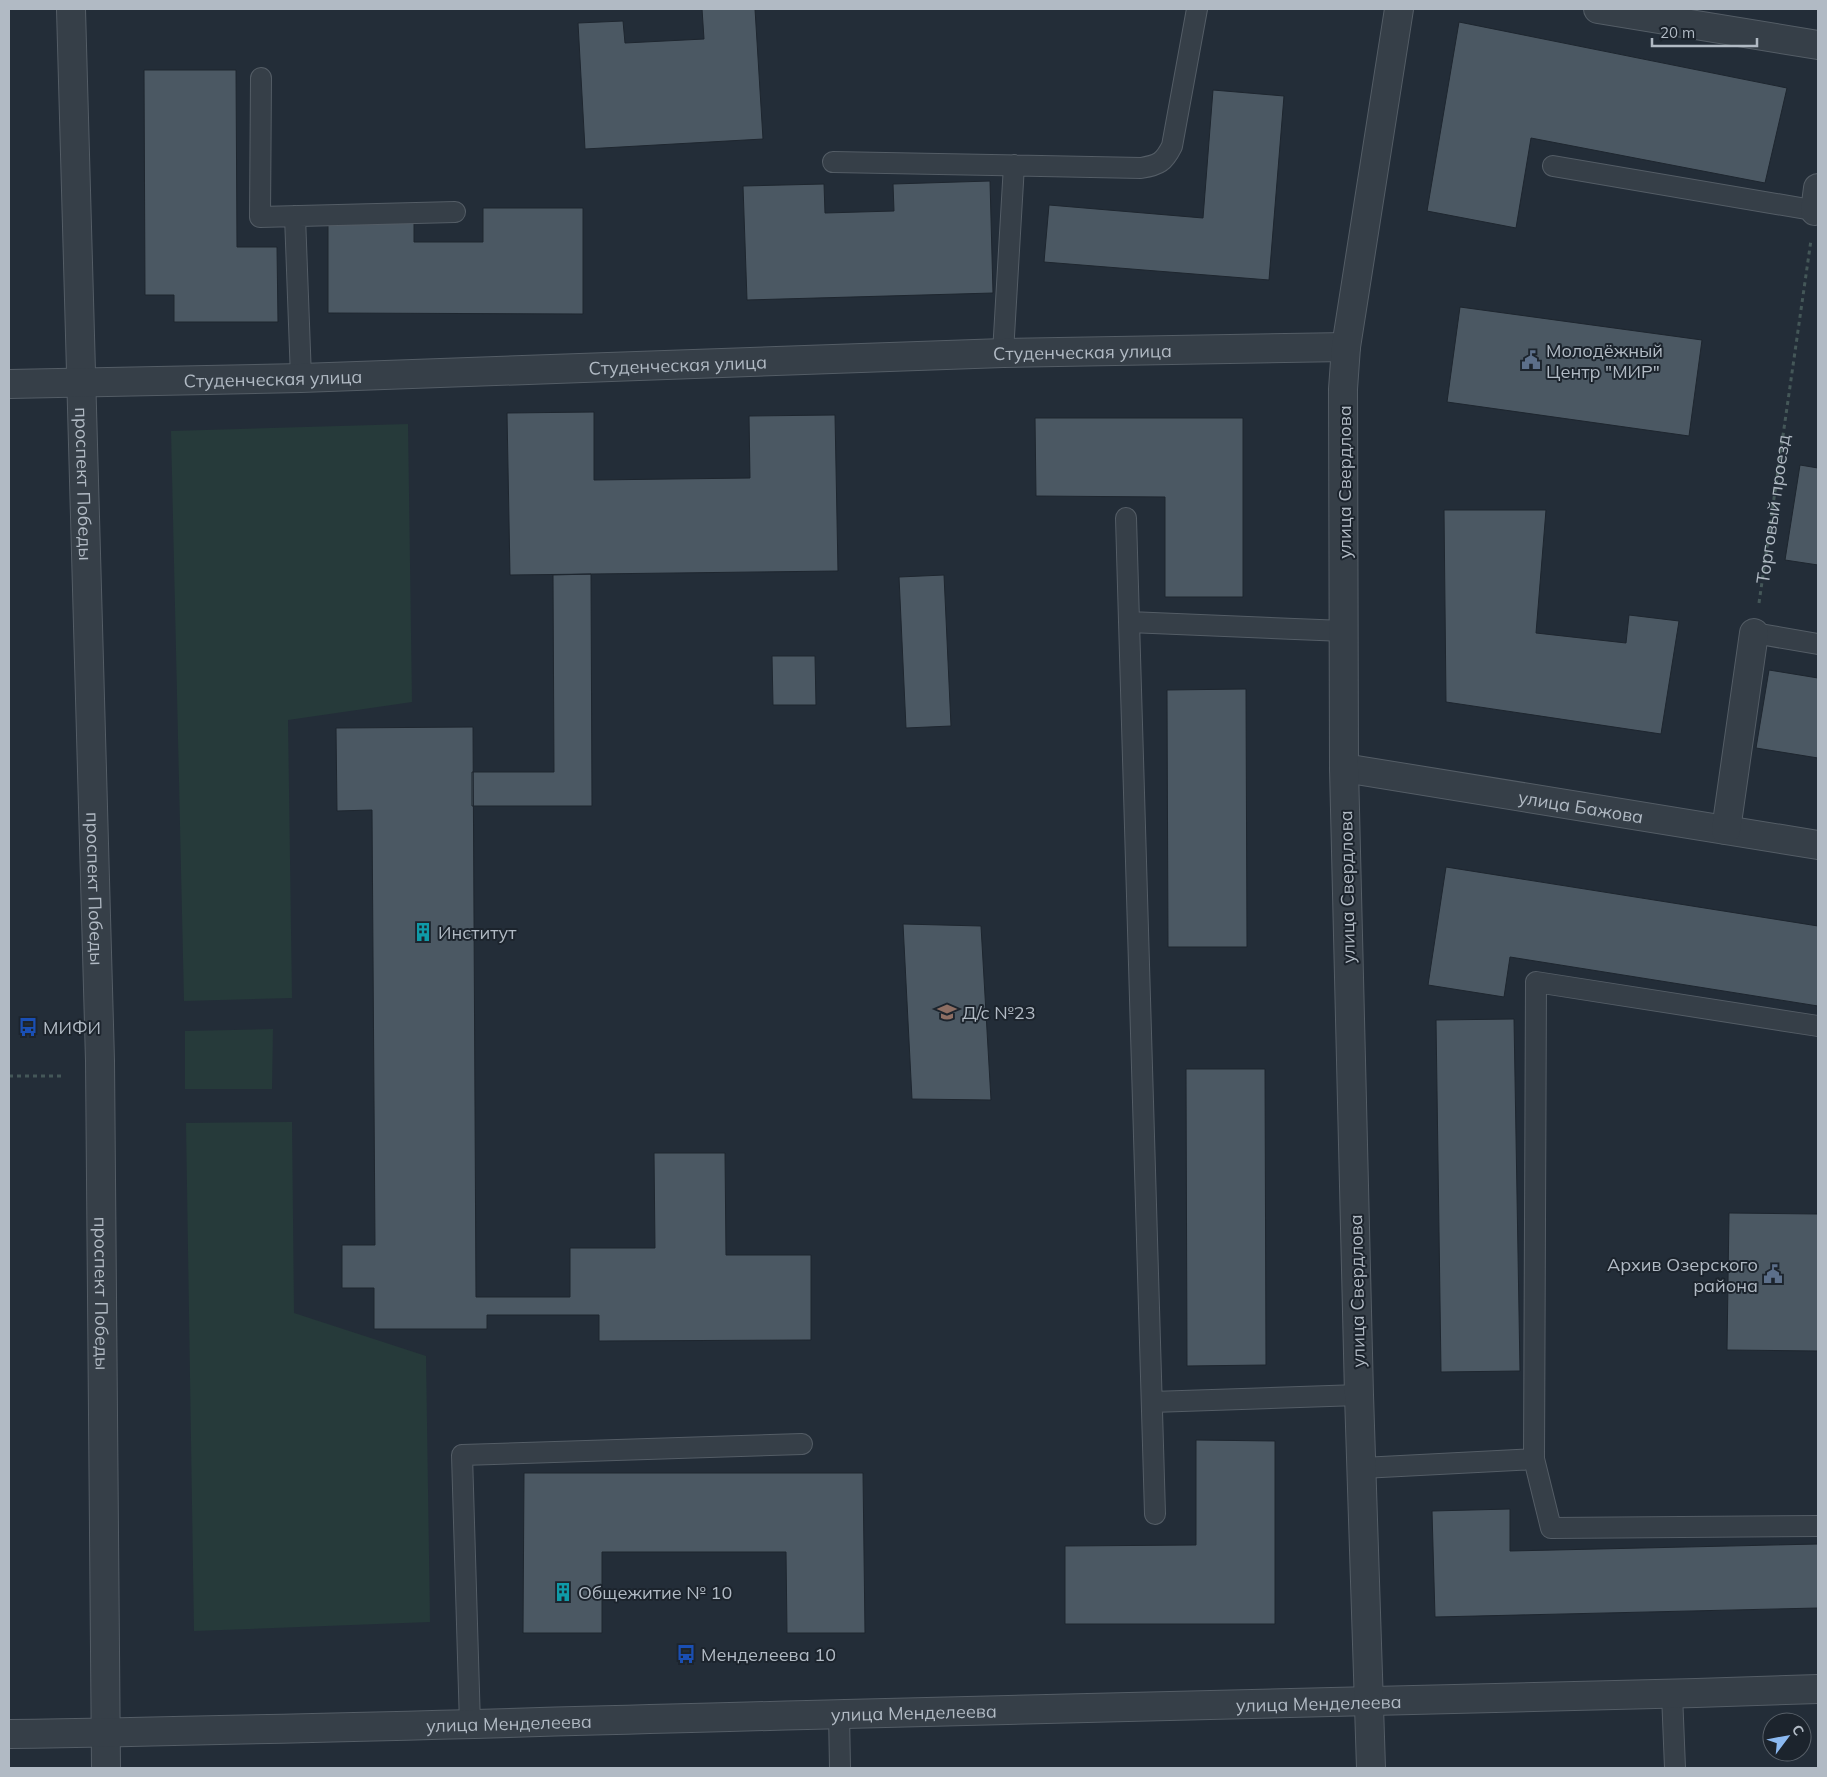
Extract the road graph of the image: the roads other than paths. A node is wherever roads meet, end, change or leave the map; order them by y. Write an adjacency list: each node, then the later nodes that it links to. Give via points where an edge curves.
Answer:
1 (71, 9): 17 (street, проспект Победы)
2 (1197, 9): 9 (lane, via 1172,146 1166,157 1156,165 1141,168)
3 (1399, 9): 14 (street, улица Свердлова)
4 (1598, 9): 5 (street)
5 (1670, 14): 6 (street)
6 (1818, 45)
7 (261, 78): 13 (lane, via 260,217)
8 (833, 162): 9 (lane)
9 (1014, 165): 15 (lane)
10 (1553, 166): 11 (lane)
11 (1817, 203)
12 (455, 212): 13 (lane)
13 (295, 216): 16 (lane)
14 (1346, 347): 15 (street, Студенческая улица); 21 (street, улица Свердлова, via 1343,389)
15 (1002, 353): 16 (street, Студенческая улица)
16 (301, 378): 17 (street, Студенческая улица)
17 (80, 382): 18 (street, Студенческая улица); 40 (street, проспект Победы, via 100,1061)
18 (9, 384)
19 (1126, 518): 20 (lane)
20 (1129, 622): 21 (lane); 29 (lane)
21 (1344, 630): 24 (street, улица Свердлова)
22 (1754, 633): 23 (lane); 25 (street)
23 (1818, 644)
24 (1344, 768): 25 (street, улица Бажова); 28 (street, улица Свердлова)
25 (1726, 830): 26 (street, улица Бажова)
26 (1818, 845)
27 (1818, 1026): 31 (lane, via 1536,982)
28 (1359, 1394): 29 (lane); 32 (street, улица Свердлова)
29 (1152, 1402): 33 (lane)
30 (802, 1444): 39 (lane, via 462,1455)
31 (1534, 1459): 32 (lane); 34 (lane, via 1551,1528)
32 (1362, 1468): 37 (street, улица Свердлова)
33 (1155, 1514)
34 (1818, 1526)
35 (1818, 1689): 36 (street, улица Менделеева)
36 (1672, 1694): 37 (street, улица Менделеева); 45 (lane)
37 (1369, 1702): 38 (street, улица Менделеева); 44 (street, улица Свердлова)
38 (839, 1714): 39 (street, улица Менделеева); 43 (lane)
39 (470, 1725): 40 (street, улица Менделеева)
40 (106, 1732): 41 (street, улица Менделеева); 42 (street, проспект Победы)
41 (9, 1734)
42 (106, 1768)
43 (840, 1768)
44 (1371, 1768)
45 (1675, 1768)

